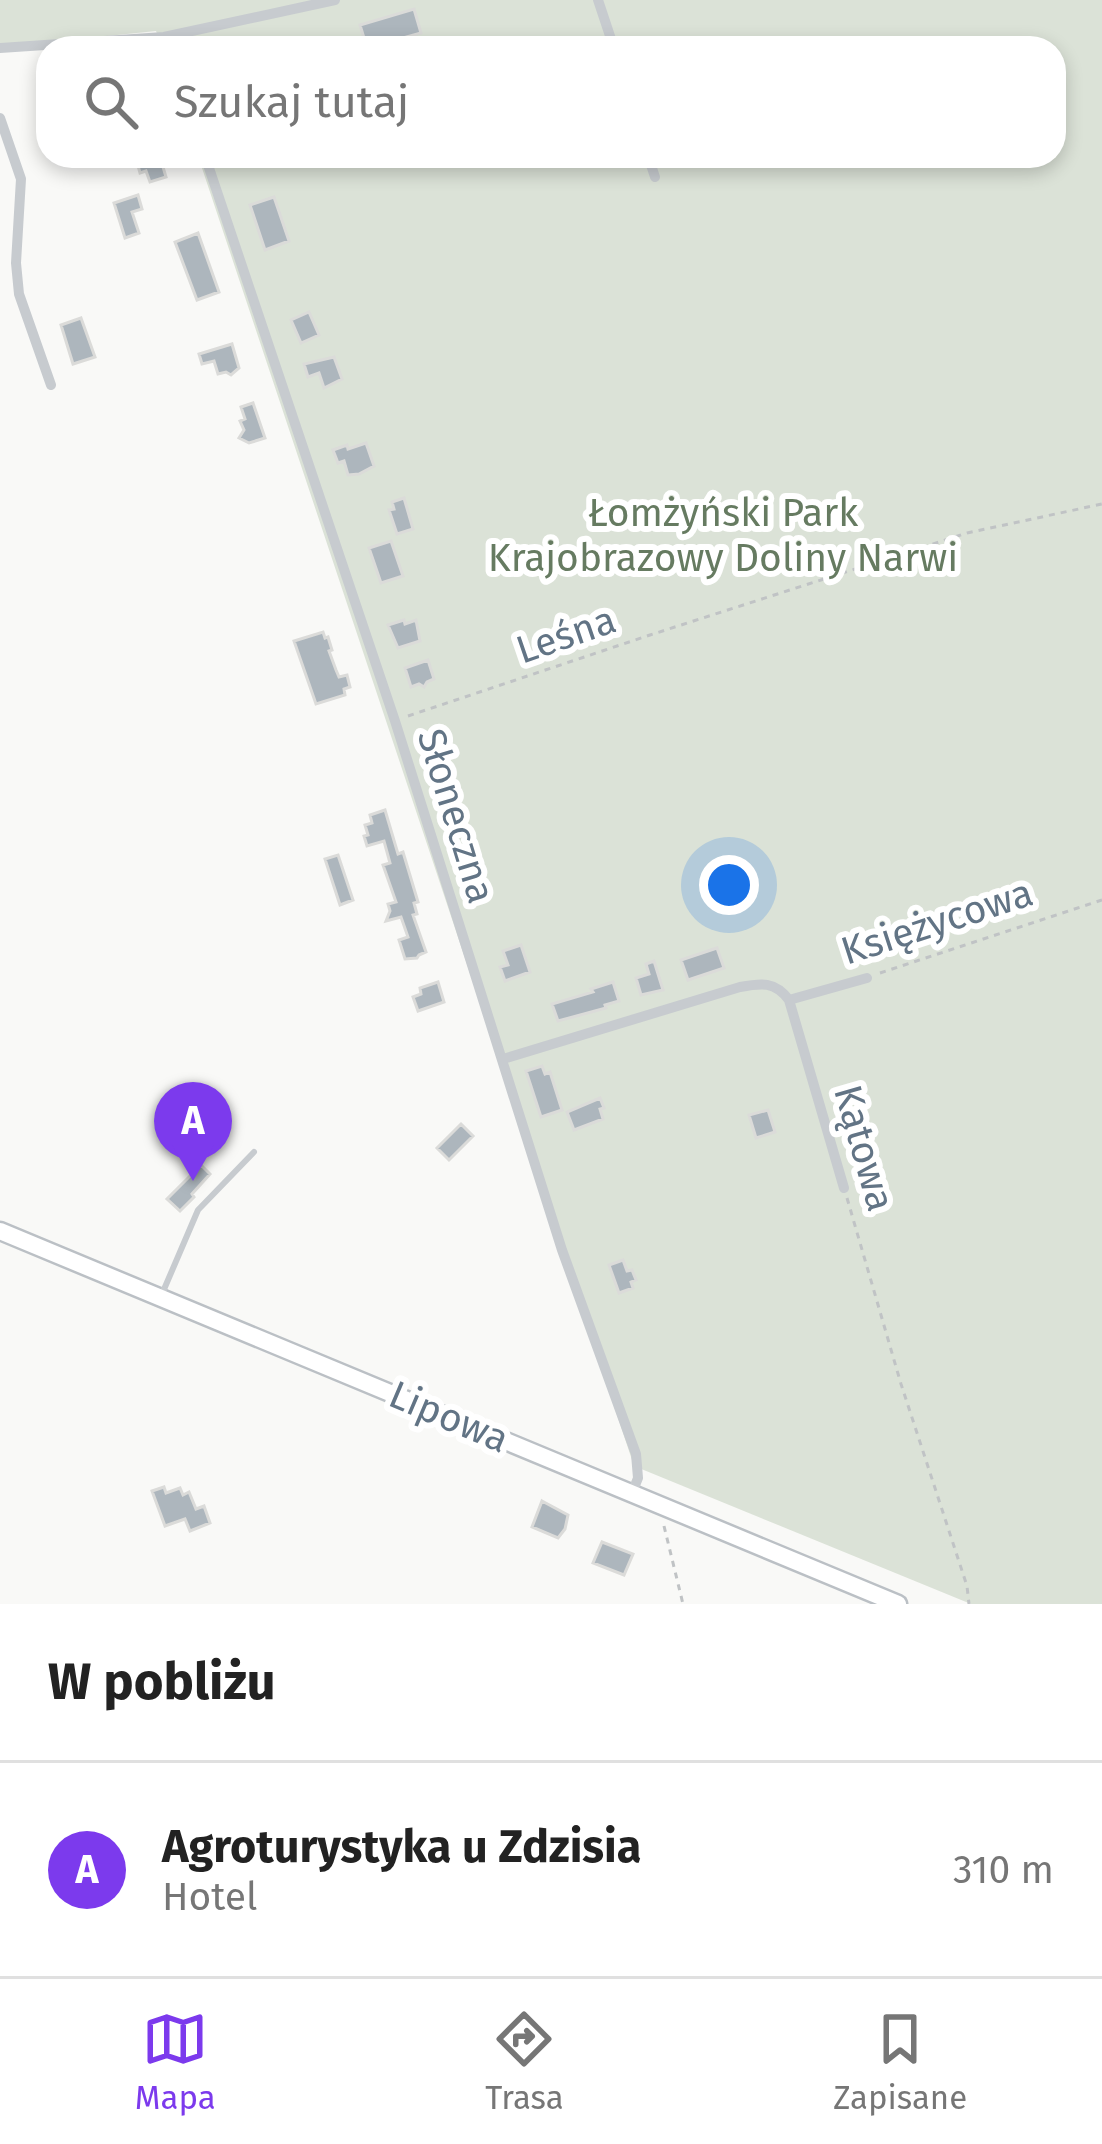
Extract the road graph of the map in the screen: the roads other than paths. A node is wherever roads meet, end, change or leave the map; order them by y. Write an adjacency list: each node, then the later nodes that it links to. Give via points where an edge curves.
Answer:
1 (334, 0): 3 (street)
2 (598, 0): 4 (street)
3 (190, 36)
4 (610, 36)
5 (36, 47): 6 (street)
6 (0, 48)
7 (0, 118): 11 (street, via 21,178 20,294)
8 (209, 168): 14 (street, Słoneczna)
9 (652, 168): 10 (street)
10 (655, 177)
11 (51, 385)
12 (867, 978): 13 (street, Księżycowa)
13 (789, 1000): 14 (street, via 773,985 740,987); 16 (street, Kątowa)
14 (503, 1060): 19 (street, Słoneczna, via 636,1454)
15 (254, 1152): 18 (lane, via 198,1210)
16 (844, 1188)
17 (0, 1231): 18 (main road, Lipowa)
18 (160, 1298): 19 (main road, Lipowa)
19 (632, 1493): 20 (main road, Lipowa)
20 (898, 1604)

